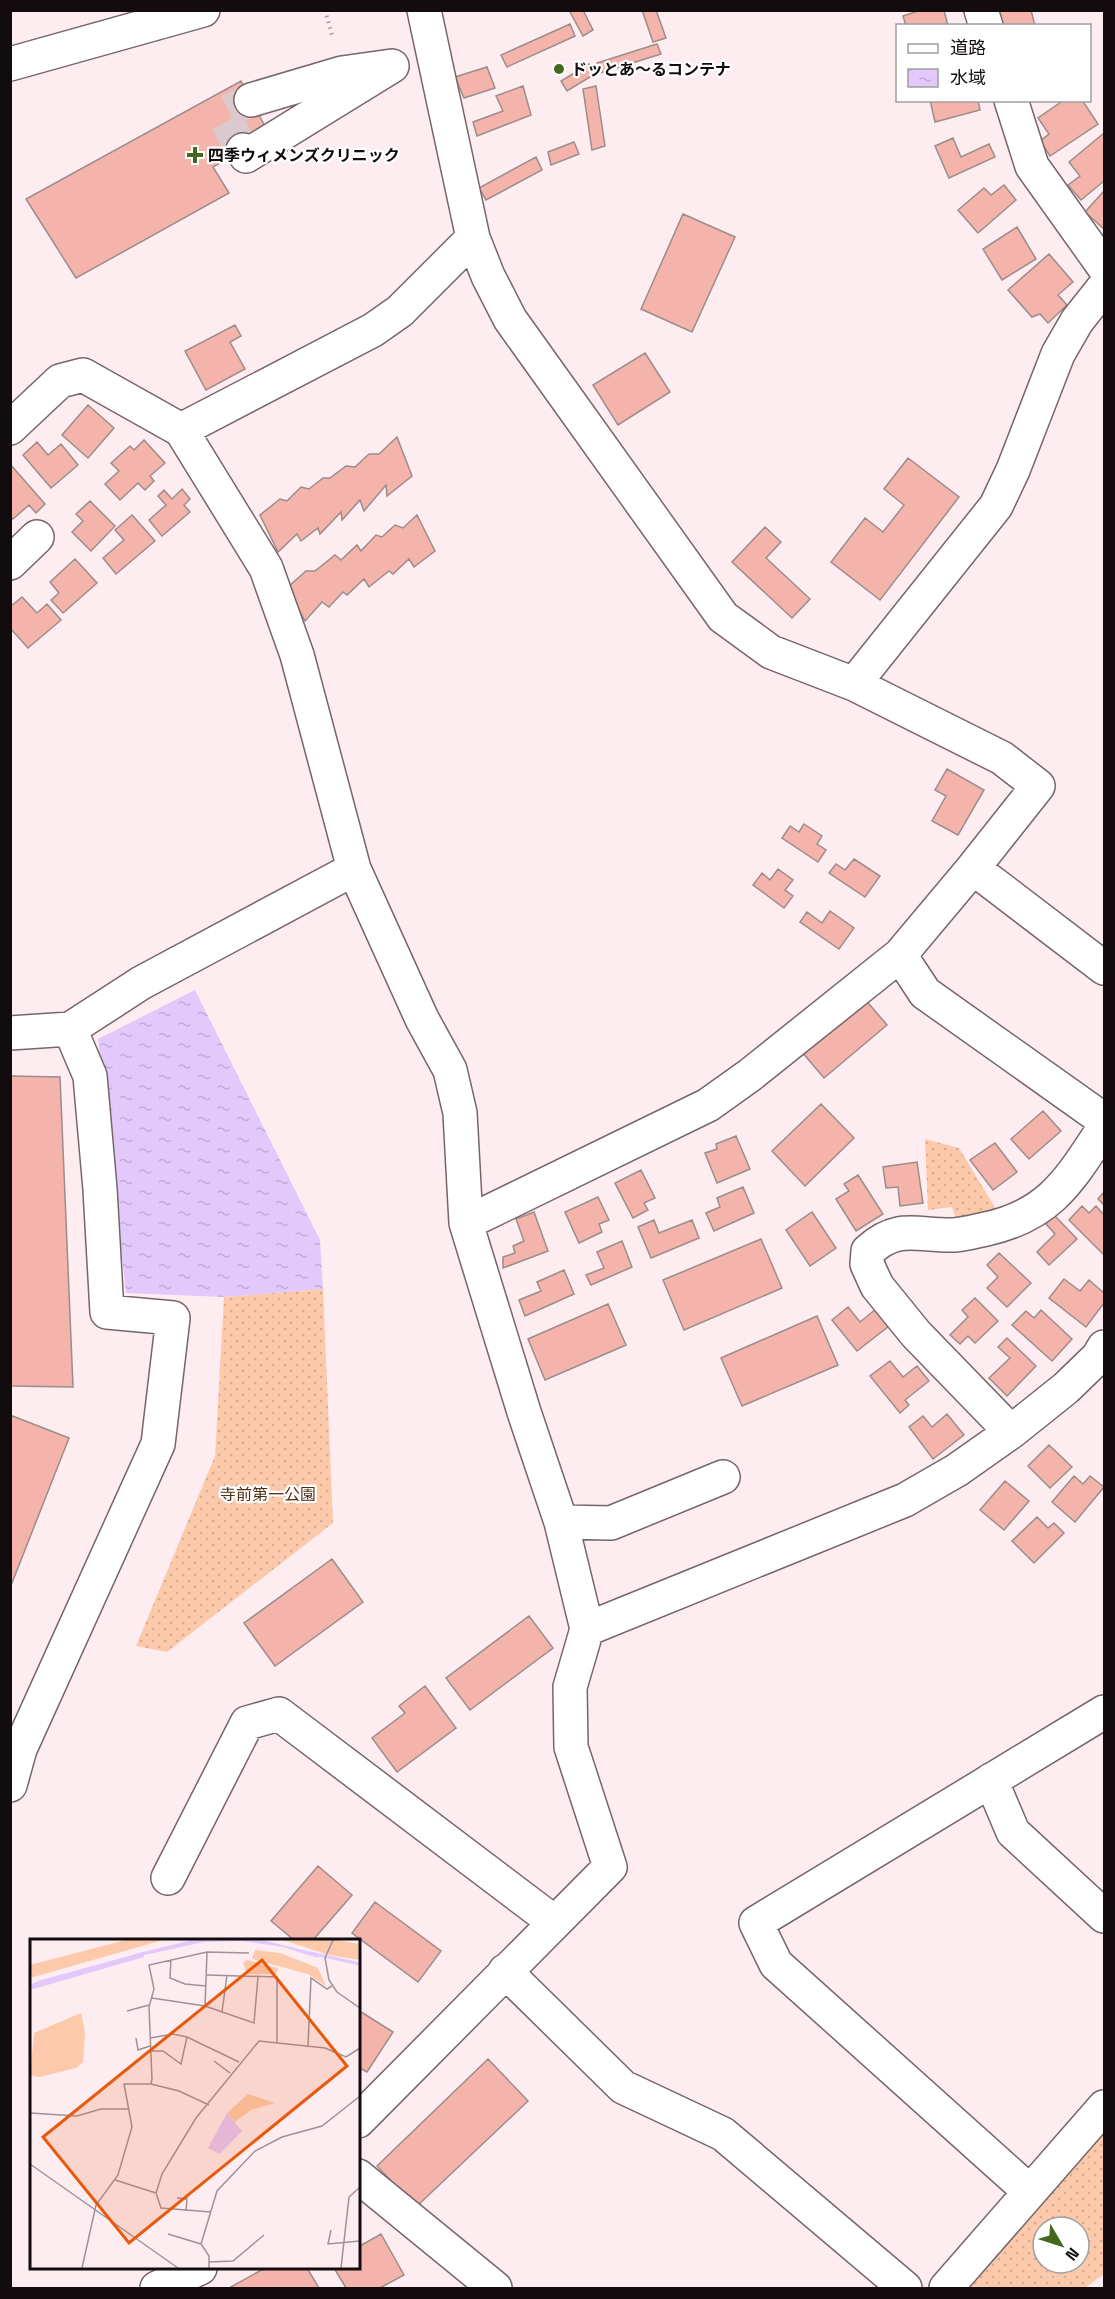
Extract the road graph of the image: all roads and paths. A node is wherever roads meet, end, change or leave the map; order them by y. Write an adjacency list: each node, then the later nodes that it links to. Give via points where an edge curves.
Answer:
1 (203, 10): 4 (street)
2 (424, 10): 3 (street)
3 (435, 59): 5 (street); 9 (street)
4 (10, 64)
5 (392, 66): 6 (street, via 342,74); 8 (street, via 246,156)
6 (250, 100)
7 (1012, 102): 10 (street, via 1032,166)
8 (243, 150)
9 (473, 238): 13 (street, via 400,311 373,330); 16 (street, via 510,319 723,617 771,652)
10 (1104, 267)
11 (1104, 287): 16 (street, via 1077,321 1058,354 996,506)
12 (10, 428): 13 (street, via 60,381 83,375)
13 (181, 430): 18 (street, via 266,568 297,655)
14 (37, 537): 15 (street)
15 (10, 563)
16 (854, 684): 17 (street, via 1002,758 1038,786)
17 (973, 868): 19 (street); 20 (street)
18 (354, 869): 21 (street, via 141,983); 25 (street, via 422,1019 450,1070 460,1113)
19 (900, 955): 23 (street, via 925,993); 25 (street, via 708,1105)
20 (1104, 968)
21 (70, 1029): 22 (street); 33 (street, via 90,1076 108,1312 173,1318 158,1444 20,1749)
22 (10, 1033)
23 (1104, 1120)
24 (1104, 1128): 27 (street, via 1072,1177 1047,1204 1005,1225 956,1235 901,1233 881,1239 868,1251 867,1264 877,1286 916,1334)
25 (466, 1223): 29 (street)
26 (1104, 1347): 27 (street, via 1066,1388)
27 (1011, 1432): 30 (street, via 905,1500)
28 (723, 1477): 29 (street, via 611,1523)
29 (561, 1522): 30 (street)
30 (586, 1629): 36 (street, via 570,1687 571,1747 610,1867)
31 (1104, 1712): 32 (street)
32 (991, 1780): 35 (street, via 1013,1833); 41 (street, via 756,1923 776,1964)
33 (10, 1785)
34 (168, 1878): 36 (street, via 247,1723 279,1714)
35 (1104, 1916)
36 (554, 1922): 37 (street)
37 (505, 1971): 39 (street); 45 (street, via 623,2087 723,2134)
38 (1104, 2107): 41 (street)
39 (360, 2119)
40 (360, 2178): 44 (street)
41 (1029, 2191): 46 (street)
42 (198, 2269): 43 (street)
43 (158, 2289)
44 (495, 2289)
45 (904, 2289)
46 (946, 2289)

